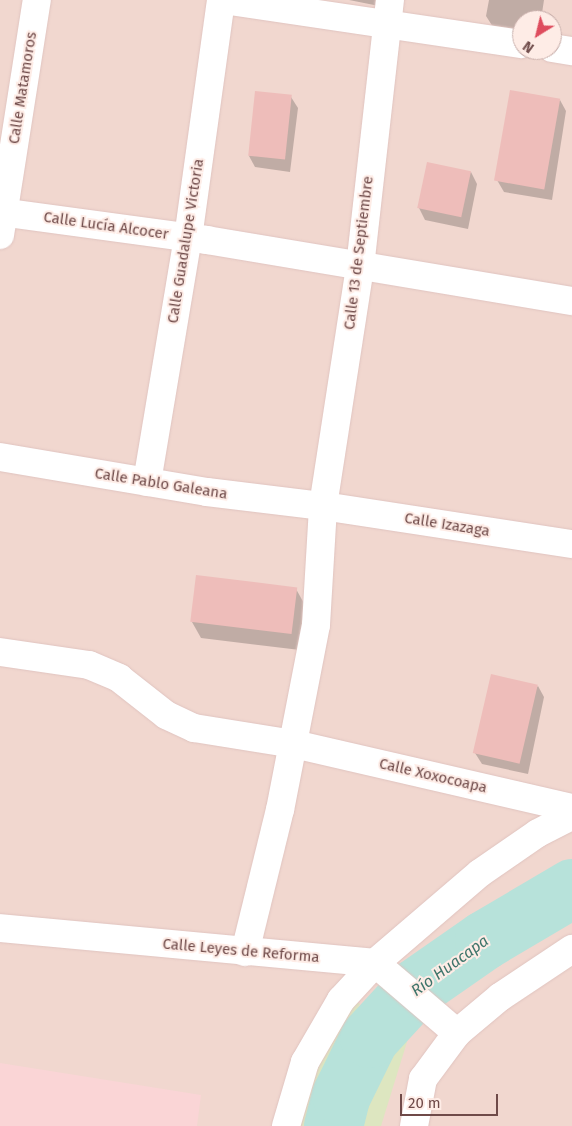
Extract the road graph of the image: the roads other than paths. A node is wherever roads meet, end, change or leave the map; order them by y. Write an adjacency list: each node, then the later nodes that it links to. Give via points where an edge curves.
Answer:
1 (37, 0): 5 (street, Calle Matamoros)
2 (222, 0): 3 (street); 6 (street, Calle Guadalupe Victoria)
3 (388, 11): 4 (street); 7 (street, Calle 13 de Septiembre)
4 (512, 42)
5 (1, 220): 6 (street, Calle Lucía Alcocer)
6 (188, 238): 7 (street, Calle Lucía Alcocer); 10 (street, Calle Guadalupe Victoria)
7 (360, 267): 8 (street, Calle Lucía Alcocer); 11 (street, Calle 13 de Septiembre)
8 (572, 301)
9 (0, 458): 10 (street, Calle Pablo Galeana)
10 (147, 482): 11 (street, Calle Pablo Galeana)
11 (322, 506): 12 (street, Calle Izazaga); 14 (street, Calle 13 de Septiembre, via 316,625)
12 (572, 544)
13 (0, 652): 14 (street, Calle Xoxocoapa, via 89,665 119,678 166,715 194,728)
14 (294, 744): 15 (street, Calle Xoxocoapa); 19 (street)
15 (572, 808)
16 (572, 816): 20 (street, via 538,833 480,873)
17 (0, 928): 19 (street, Calle Leyes de Reforma)
18 (572, 949): 21 (street, via 500,997)
19 (245, 952): 20 (street, Calle Leyes de Reforma)
20 (381, 967): 21 (street); 22 (street, via 341,1000 305,1062)
21 (457, 1033): 23 (street, via 423,1079)
22 (286, 1126)
23 (414, 1126)

